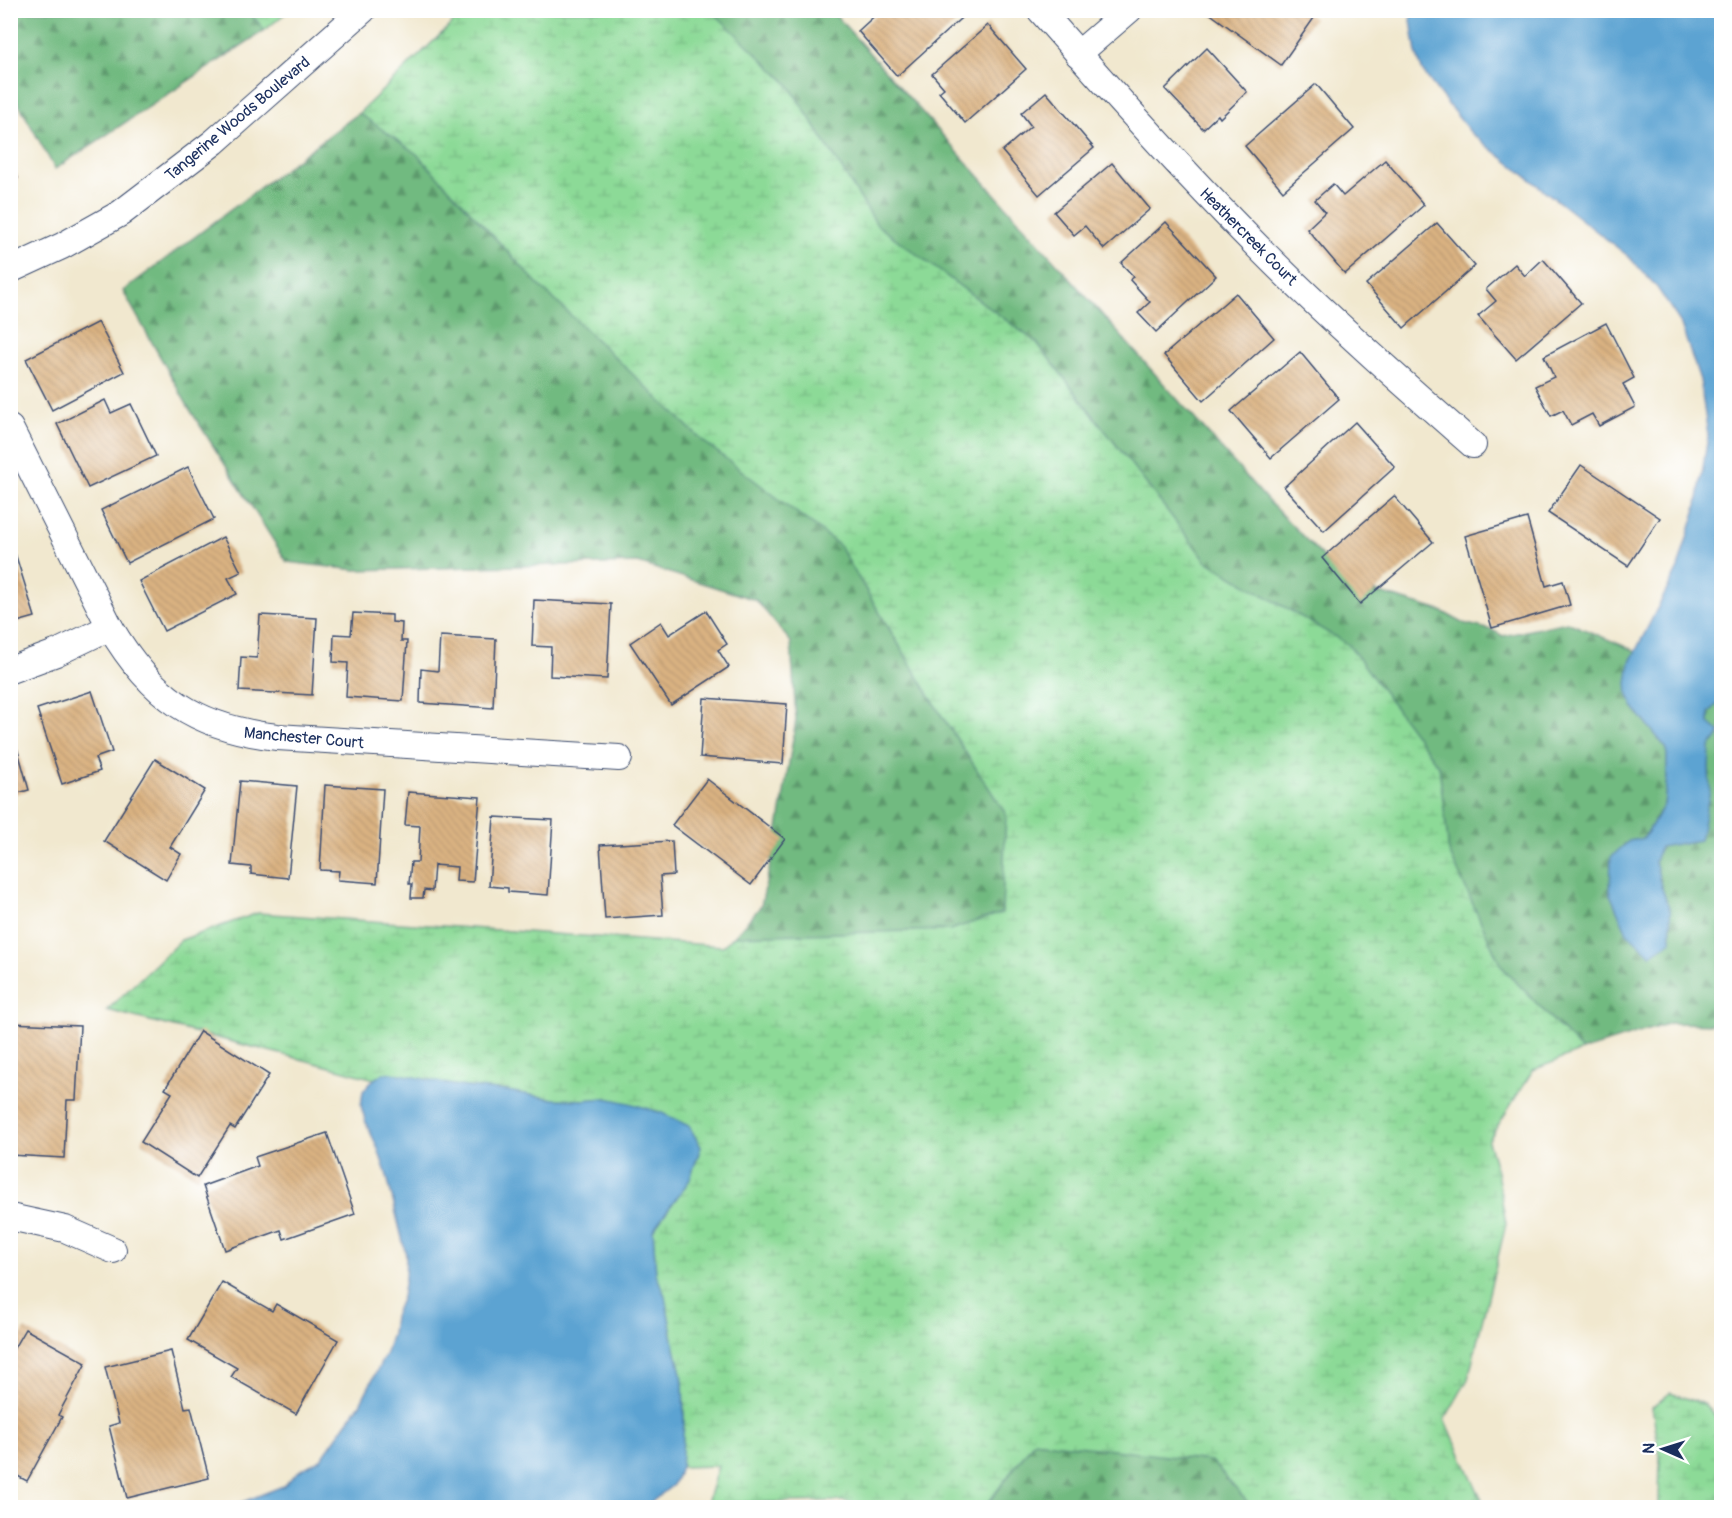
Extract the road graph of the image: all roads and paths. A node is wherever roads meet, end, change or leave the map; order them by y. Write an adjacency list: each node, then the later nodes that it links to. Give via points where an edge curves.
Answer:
1 (363, 10): 5 (street, Tangerine Woods Boulevard, via 214,142 121,213)
2 (1040, 10): 4 (street, Heathercreek Court)
3 (1129, 10): 4 (street)
4 (1078, 54): 7 (street, Heathercreek Court, via 1275,264)
5 (10, 270)
6 (10, 428): 8 (street, Manchester Court)
7 (1473, 445)
8 (110, 627): 9 (street); 10 (street, Manchester Court, via 130,658 165,695 195,715 232,730 277,737)
9 (10, 669)
10 (619, 758)
11 (10, 1217): 12 (street, via 65,1229)
12 (113, 1250)

